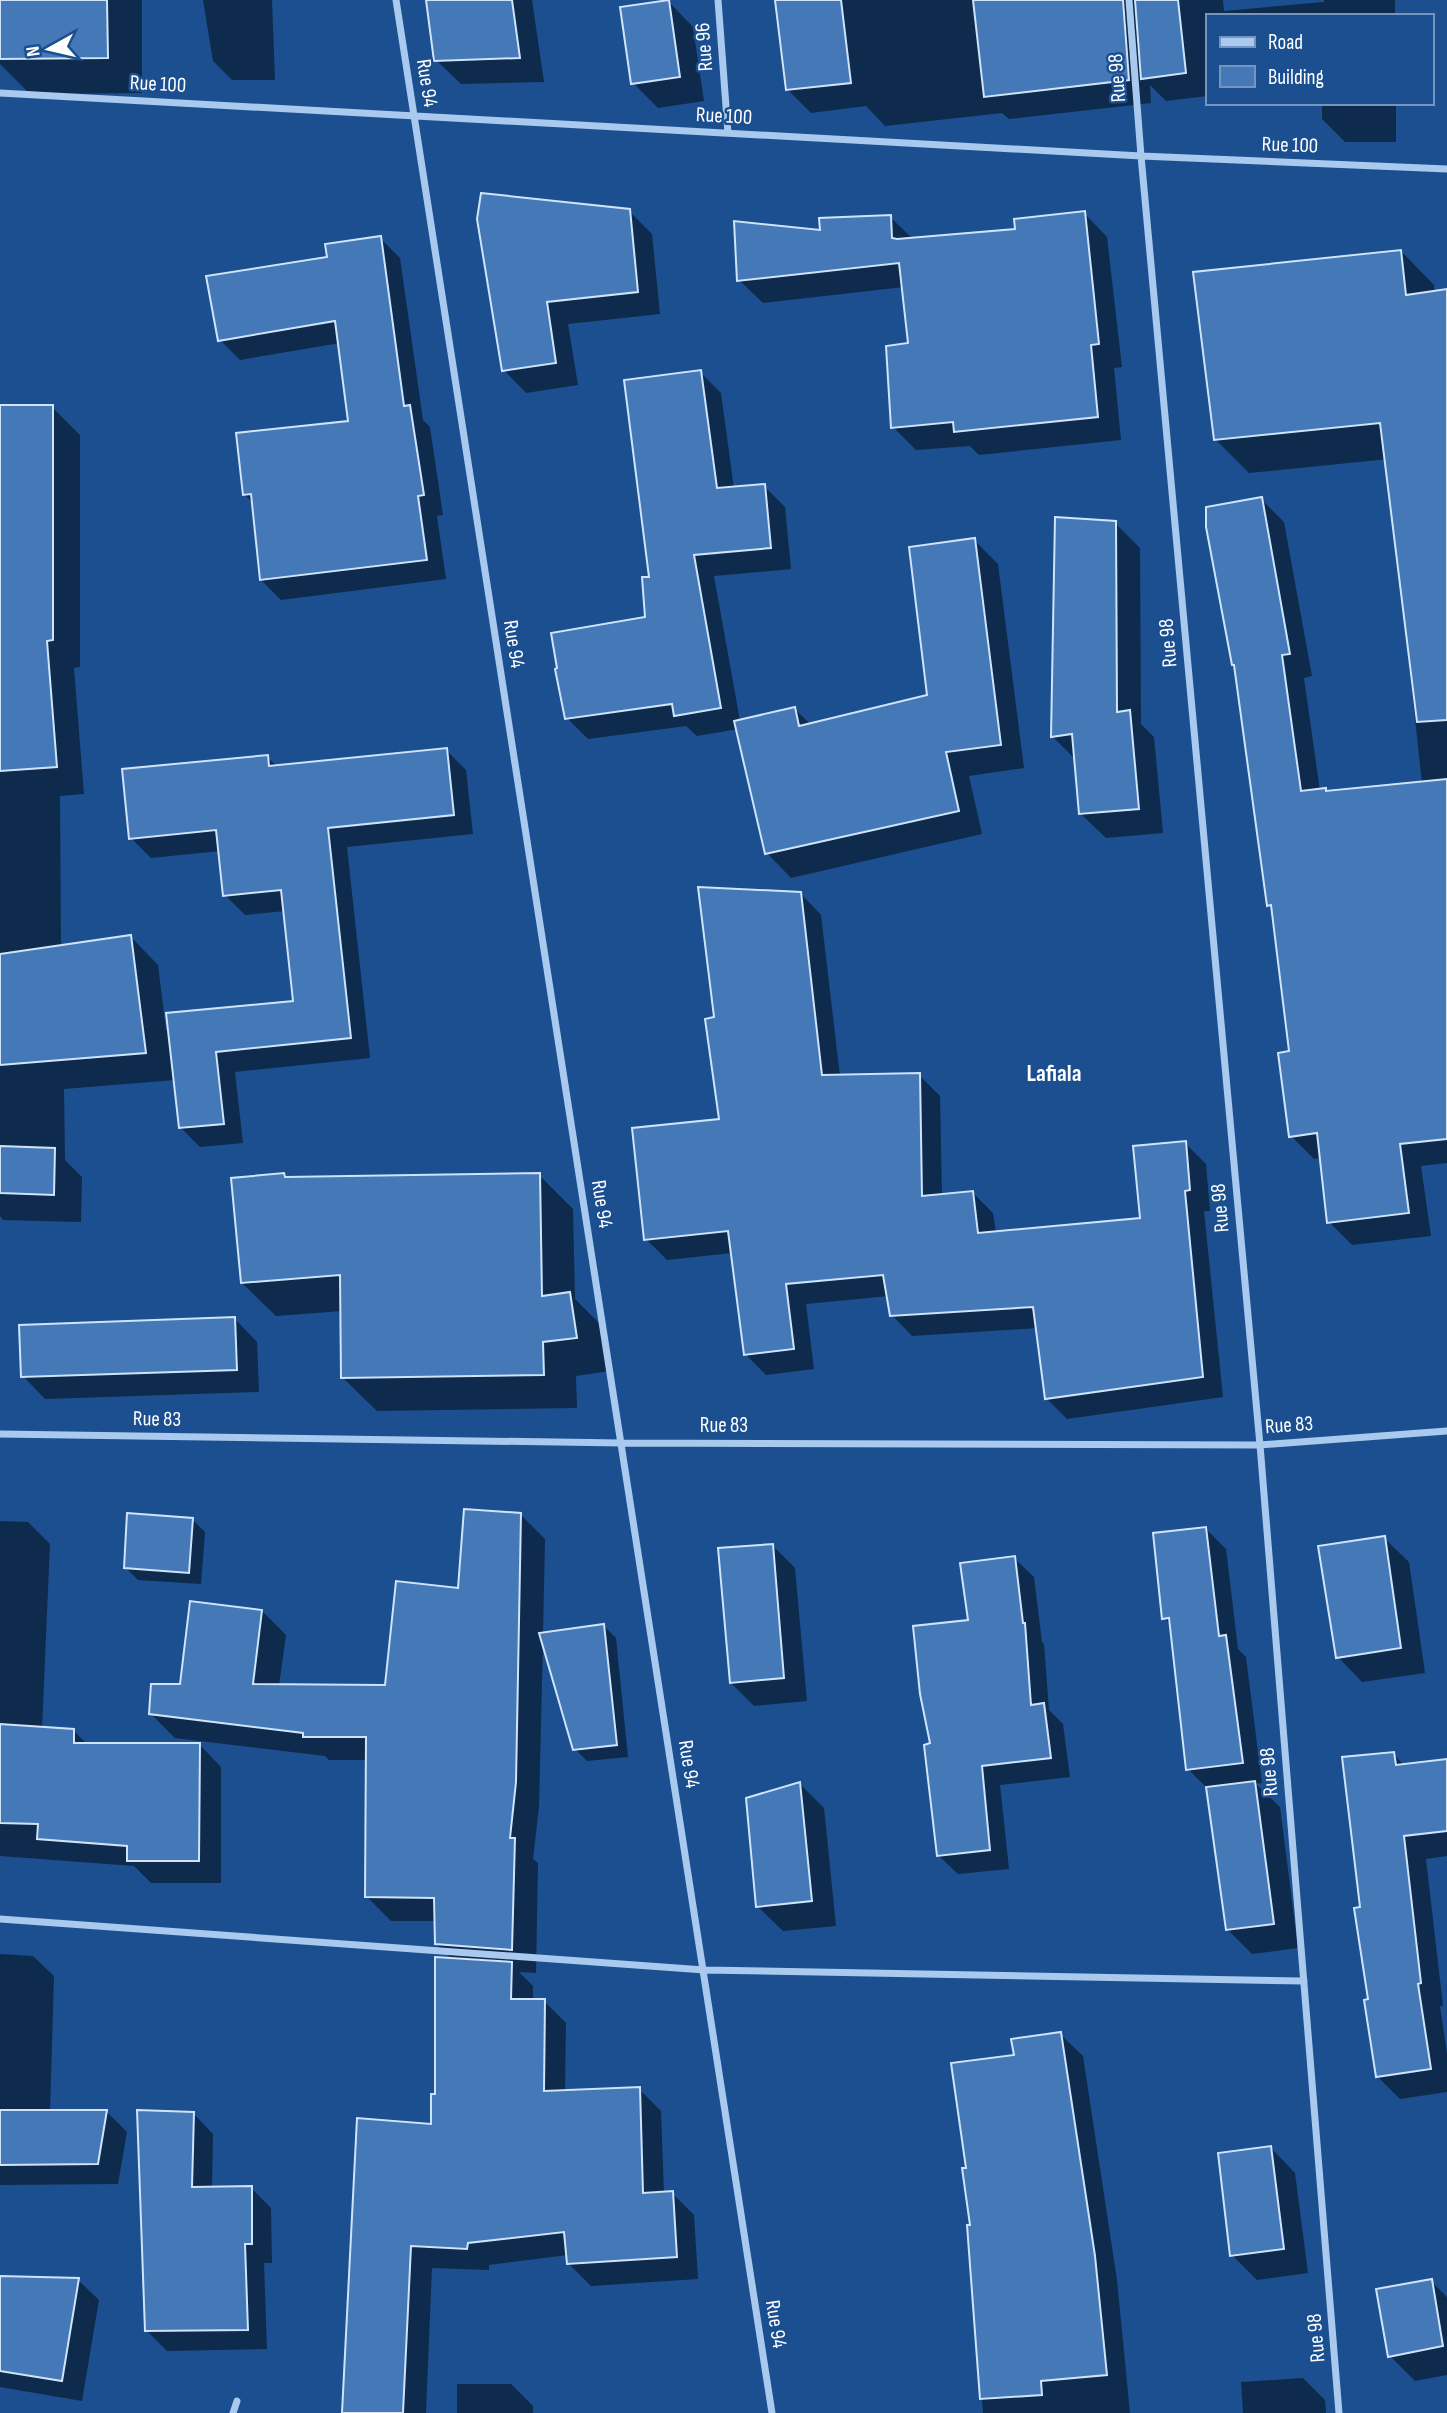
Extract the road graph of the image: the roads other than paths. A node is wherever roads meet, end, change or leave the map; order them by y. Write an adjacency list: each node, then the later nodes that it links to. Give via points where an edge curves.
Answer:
1 (396, 0): 5 (street, Rue 94)
2 (718, 0): 6 (street, Rue 96)
3 (1129, 0): 7 (street, Rue 98)
4 (0, 93): 5 (street, Rue 100)
5 (414, 115): 6 (street, Rue 100); 11 (street, Rue 94)
6 (728, 133): 7 (street, Rue 100)
7 (1141, 156): 8 (street, Rue 100); 12 (street, Rue 98)
8 (1447, 169)
9 (1447, 1432): 12 (street, Rue 83)
10 (0, 1434): 11 (street, Rue 83)
11 (621, 1443): 12 (street, Rue 83); 14 (street, Rue 94)
12 (1260, 1445): 15 (street, Rue 98)
13 (0, 1919): 14 (street)
14 (704, 1970): 15 (street); 18 (street, Rue 94)
15 (1304, 1981): 19 (street, Rue 98)
16 (237, 2401): 17 (street)
17 (233, 2413)
18 (772, 2413)
19 (1339, 2413)

